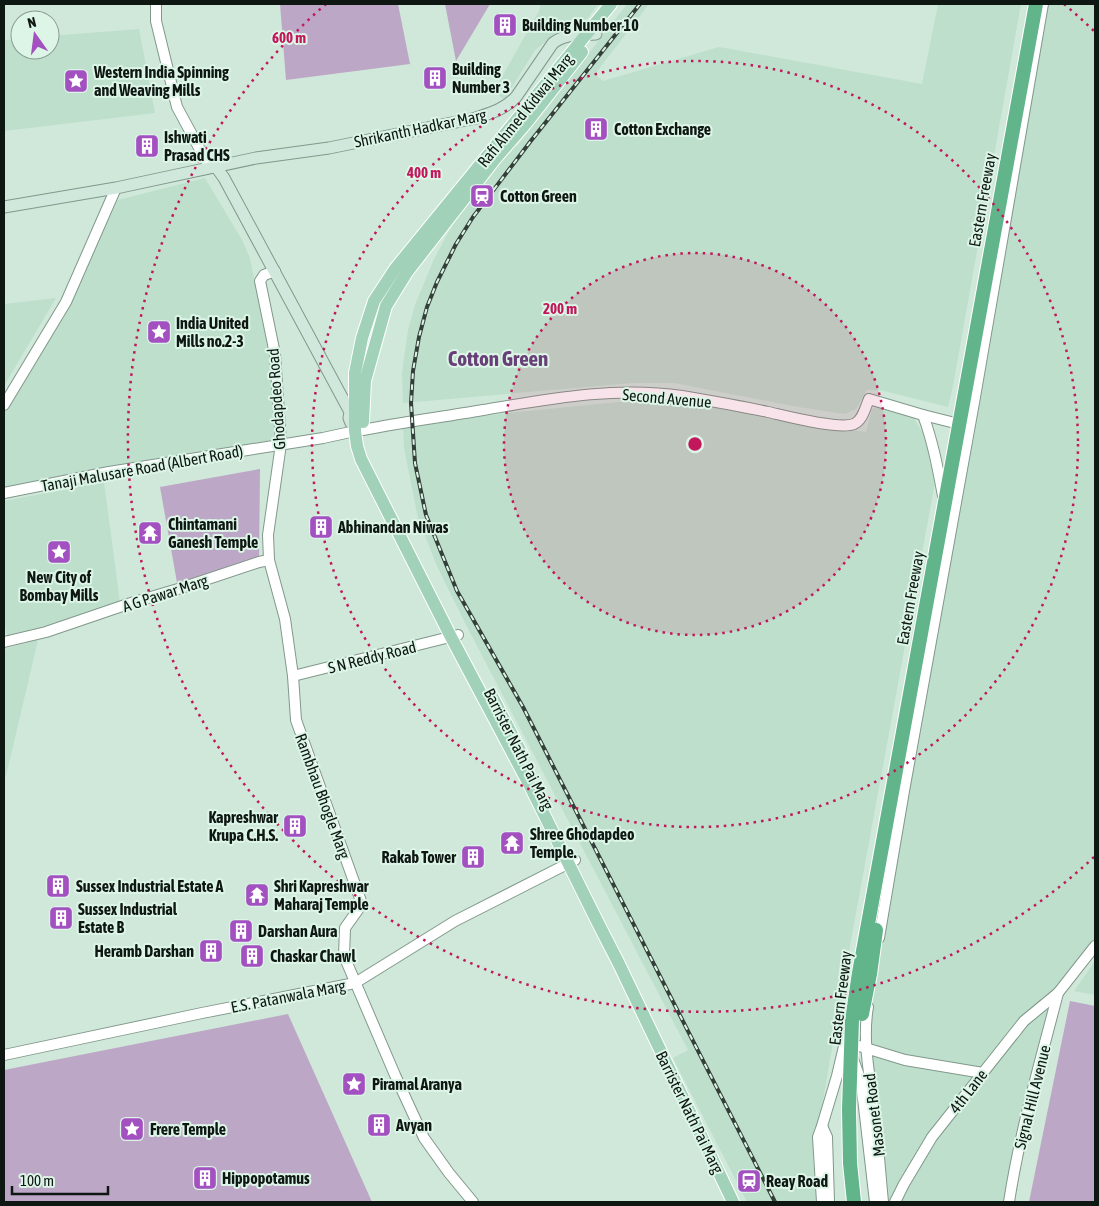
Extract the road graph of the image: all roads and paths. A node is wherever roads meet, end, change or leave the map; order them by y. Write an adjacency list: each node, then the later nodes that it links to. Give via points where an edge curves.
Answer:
1 (156, 4): 8 (street, via 156,22 177,107)
2 (162, 4): 8 (street, via 161,22 177,89)
3 (611, 4): 7 (main road, Rafi Ahmed Kidwai Marg)
4 (621, 4): 7 (main road, Rafi Ahmed Kidwai Marg)
5 (1034, 4): 14 (street); 39 (highway, Eastern Freeway, bridge, via 859,973 852,1020 849,1109)
6 (1043, 4): 19 (street, Masonet Road); 40 (highway, Eastern Freeway, bridge, via 861,1020 857,1109)
7 (591, 34): 8 (main road, Shrikanth Hadkar Marg, via 566,36 553,43 516,97 496,111 476,118 329,148 256,158); 15 (main road, Rafi Ahmed Kidwai Marg, via 395,269 374,301 355,373)
8 (213, 168): 9 (main road, Shrikanth Hadkar Marg); 11 (main road, via 224,178)
9 (116, 188): 10 (main road, Shrikanth Hadkar Marg); 12 (street, via 66,302)
10 (4, 206)
11 (272, 272): 15 (main road, via 350,412 349,418); 16 (street, Ghodapdeo Road, via 262,278 261,284 275,354)
12 (4, 405)
13 (923, 415): 14 (street, Second Avenue); 15 (street, Second Avenue, via 868,399 863,416 844,426 680,396 632,392 532,401); 18 (street)
14 (955, 423): 18 (street)
15 (359, 431): 16 (street, Tanaji Malusare Road (Albert Road)); 21 (main road, Barrister Nath Pai Marg, via 357,446 361,459)
16 (281, 444): 17 (street, Tanaji Malusare Road (Albert Road)); 20 (street, Ghodapdeo Road, via 268,535)
17 (4, 493)
18 (943, 496): 19 (street); 29 (street, via 867,906)
19 (956, 500): 30 (street, Masonet Road, via 884,906 866,1022)
20 (269, 560): 22 (street, A G Pawar Marg, via 46,632); 23 (street, Rambhau Bhogle Marg, via 285,619)
21 (455, 636): 23 (street, S N Reddy Road); 24 (main road, Barrister Nath Pai Marg)
22 (4, 642)
23 (292, 676): 27 (street, Rambhau Bhogle Marg, via 296,720 362,904 345,928 344,956)
24 (571, 861): 25 (main road, Barrister Nath Pai Marg); 27 (street, E.S. Patanwala Marg, via 455,920)
25 (613, 946): 35 (main road, Barrister Nath Pai Marg); 36 (main road, Barrister Nath Pai Marg)
26 (1095, 946): 28 (street)
27 (355, 983): 31 (street, E.S. Patanwala Marg); 34 (street, Rambhau Bhogle Marg, via 424,1138)
28 (1058, 993): 32 (street, 4th Lane, via 1024,1021); 44 (street, Signal Hill Avenue, via 1024,1125)
29 (846, 1042): 30 (street); 33 (street); 41 (street, via 862,1081)
30 (866, 1048): 32 (street, via 905,1060); 42 (street, Masonet Road)
31 (4, 1055)
32 (983, 1073): 43 (street, 4th Lane, via 932,1137)
33 (822, 1126): 37 (street, via 818,1137); 38 (street, via 827,1137)
34 (473, 1202)
35 (733, 1202)
36 (743, 1202)
37 (822, 1202)
38 (829, 1202)
39 (854, 1202)
40 (862, 1202)
41 (875, 1202)
42 (883, 1202)
43 (895, 1202)
44 (1010, 1202)

